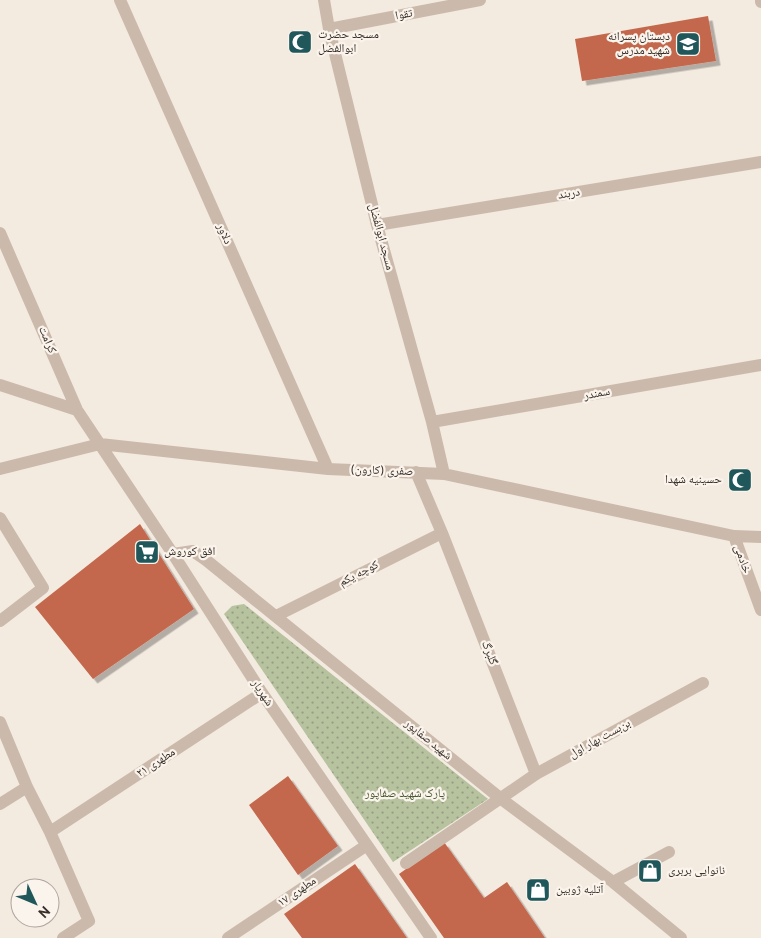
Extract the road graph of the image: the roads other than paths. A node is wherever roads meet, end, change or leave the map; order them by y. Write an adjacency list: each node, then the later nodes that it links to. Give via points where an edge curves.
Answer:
1 (120, 0): 14 (street, دلاور)
2 (324, 0): 4 (street, مسجد ابوالفضل)
3 (480, 0): 4 (street, تقوا)
4 (328, 29): 6 (street, مسجد ابوالفضل)
5 (761, 162): 6 (street, دربند)
6 (377, 225): 11 (street, مسجد ابوالفضل)
7 (0, 233): 10 (street, کرامت)
8 (761, 365): 11 (street, سمندر)
9 (0, 385): 10 (street)
10 (77, 410): 12 (street, کرامت)
11 (432, 422): 16 (street, مسجد ابوالفضل)
12 (100, 444): 13 (street, صفری (کارون)); 14 (street, صفری (کارون)); 21 (street, شهریار)
13 (0, 469)
14 (328, 469): 15 (street, صفری (کارون))
15 (416, 472): 16 (street, صفری (کارون)); 18 (street, گلبرگ)
16 (444, 474): 19 (street, صفری (کارون))
17 (0, 518): 24 (street, via 43,588)
18 (442, 532): 23 (street, کوچه یکم); 28 (street, گلبرگ)
19 (734, 536): 20 (street, صفری (کارون)); 22 (street, خادمی)
20 (761, 537)
21 (173, 554): 23 (street, شهید صفاپور, via 194,551); 26 (street, شهریار)
22 (761, 610)
23 (276, 616): 30 (street, شهید صفاپور)
24 (0, 621)
25 (703, 683): 28 (street, بن‌بست بهار اول)
26 (262, 693): 32 (street, مطهری ۲۱); 33 (street, شهریار)
27 (0, 722): 29 (street)
28 (536, 774): 30 (street, بن‌بست بهار اول)
29 (26, 787): 31 (street); 32 (street)
30 (500, 798): 35 (street, بن‌بست بهار اول); 36 (street, شهید صفاپور)
31 (0, 804)
32 (50, 832): 37 (street, via 89,921)
33 (367, 845): 38 (street, مطهری ۱۷); 39 (street, شهریار)
34 (669, 852): 36 (street)
35 (406, 863)
36 (613, 882): 40 (street, شهید صفاپور)
37 (63, 938)
38 (228, 938)
39 (431, 938)
40 (681, 938)

